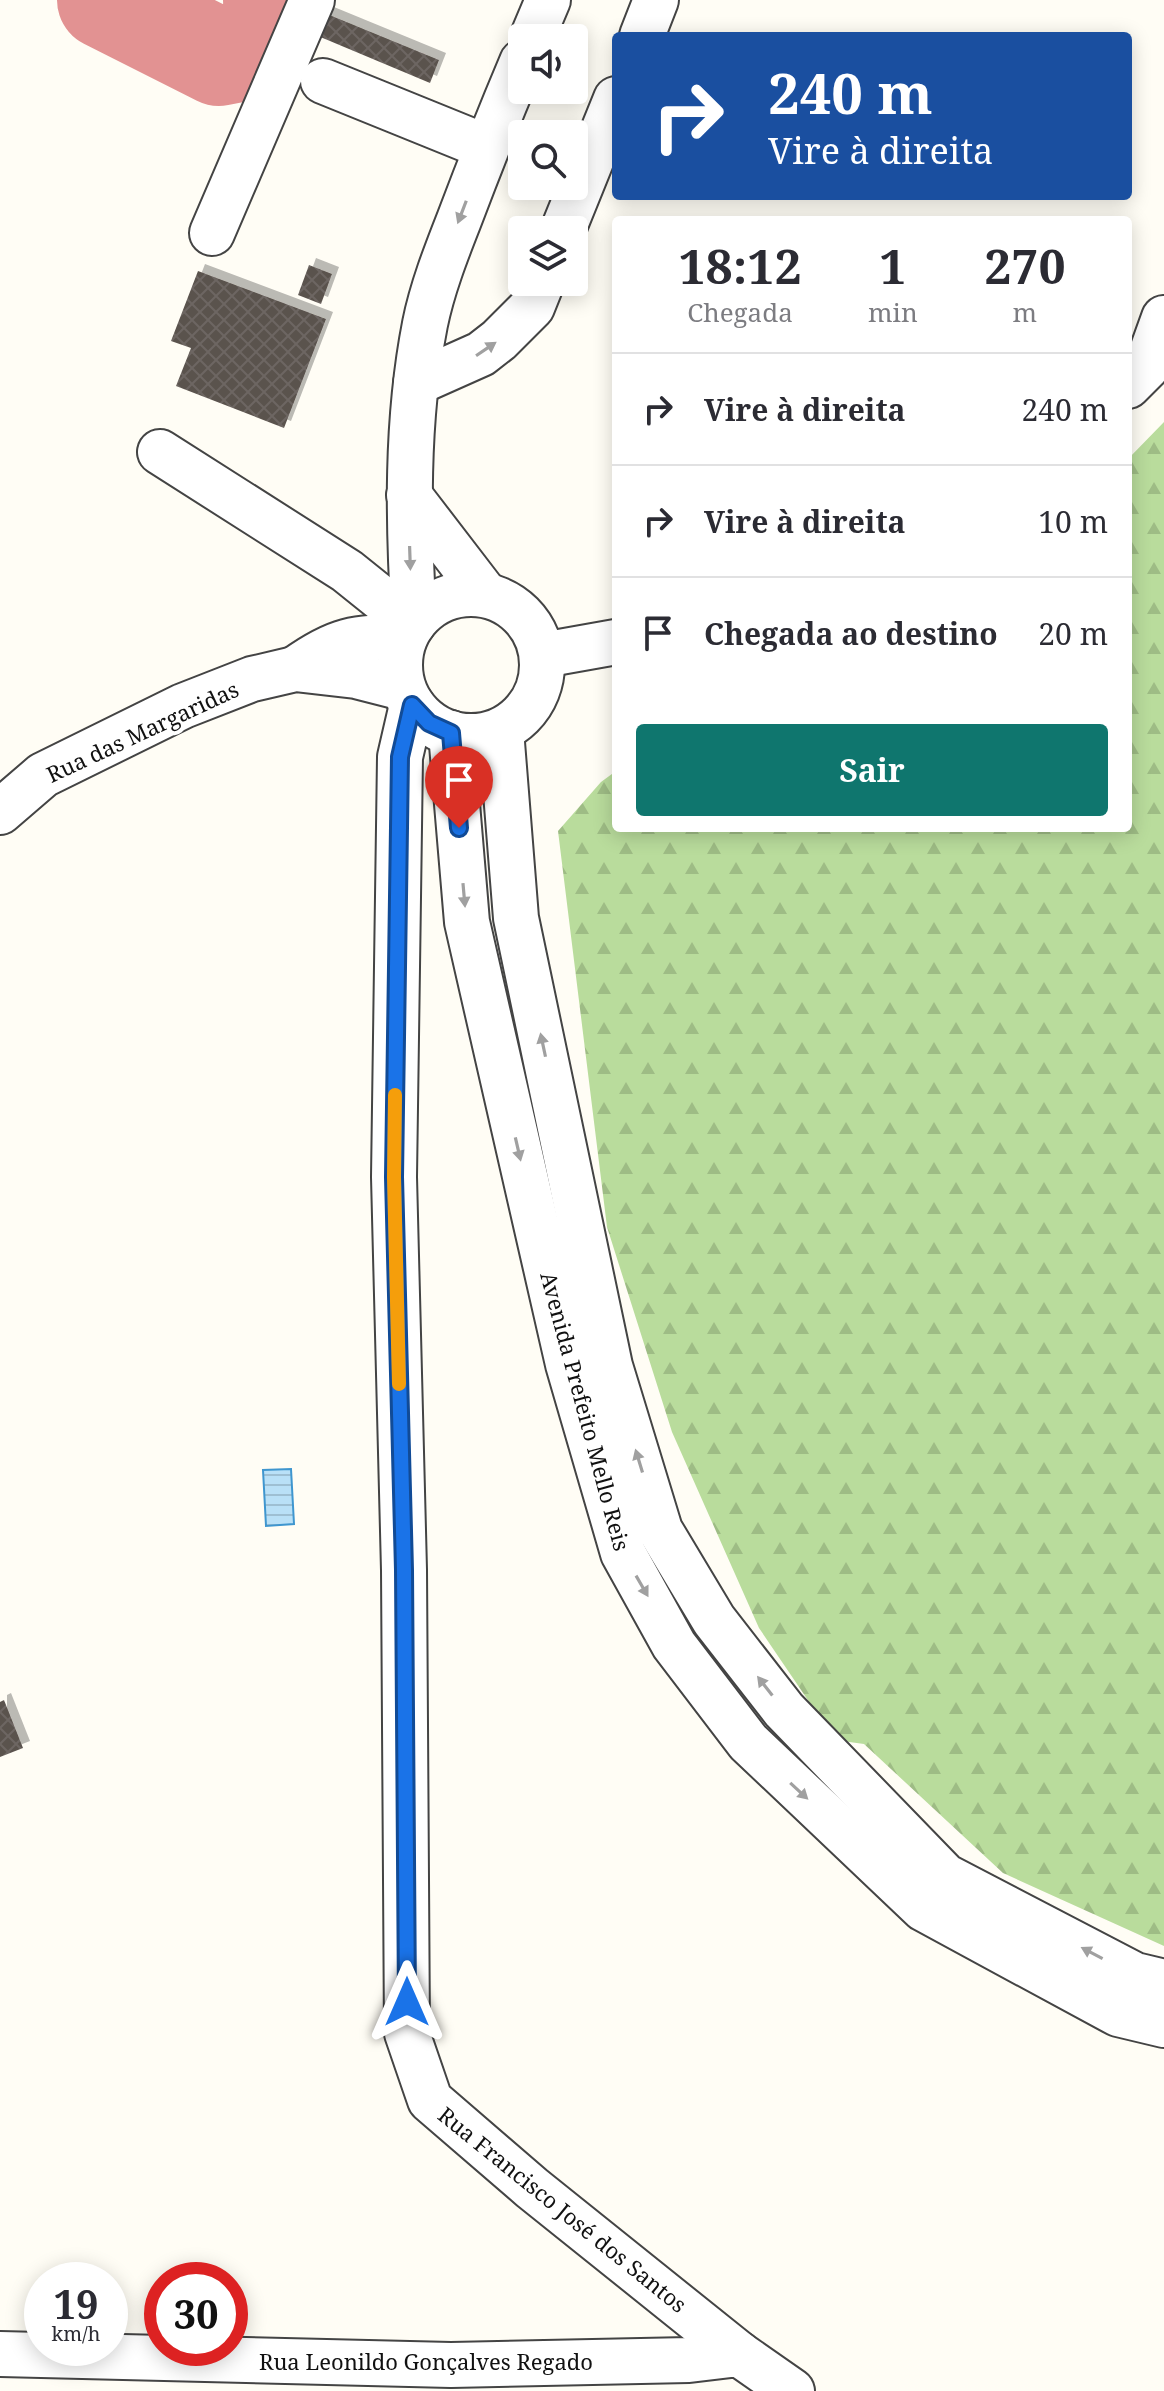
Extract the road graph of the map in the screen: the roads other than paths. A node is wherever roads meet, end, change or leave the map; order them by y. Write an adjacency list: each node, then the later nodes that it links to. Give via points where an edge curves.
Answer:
1 (312, 0): 11 (street)
2 (548, 0): 4 (street)
3 (656, 0): 5 (street)
4 (538, 24)
5 (644, 32)
6 (323, 81): 9 (street)
7 (508, 95): 9 (street)
8 (612, 109): 10 (street)
9 (486, 147): 15 (street, one-way to 15, via 425,321)
10 (569, 216)
11 (212, 233)
12 (536, 296): 15 (street, one-way to 12, via 481,354 532,307)
13 (1164, 318): 14 (street, via 1146,368)
14 (1132, 382)
15 (416, 383): 17 (street)
16 (160, 452): 19 (street, via 347,571)
17 (409, 495): 18 (street); 19 (street, one-way to 19)
18 (485, 594): 19 (street, via 459,594 434,603); 21 (street, via 524,616)
19 (411, 627): 22 (street, Rua das Margaridas, via 324,648); 23 (street, via 399,662)
20 (612, 643): 21 (street)
21 (543, 655): 24 (street, via 541,685 526,712)
22 (295, 669): 23 (street, Rua das Margaridas, via 356,676); 26 (street, Rua das Margaridas, via 183,706 43,775)
23 (408, 697): 25 (street, via 429,723); 30 (street, Rua Francisco José dos Santos, via 400,757 394,1177 407,2033 430,2100)
24 (501, 730): 25 (street, via 477,736); 27 (street, Avenida Prefeito Mello Reis, one-way to 24, via 1135,1975 945,1876 784,1710 714,1620 660,1530 610,1366 516,918)
25 (451, 733): 28 (street, Avenida Prefeito Mello Reis, one-way to 28, via 467,922 568,1364 623,1553 674,1645 748,1742 924,1909 1118,2014)
26 (0, 812)
27 (1164, 1982)
28 (1164, 2025)
29 (0, 2354): 31 (street, Rua Leonildo Gonçalves Regado)
30 (739, 2354): 31 (street, Rua Leonildo Gonçalves Regado); 32 (street)
31 (693, 2376)
32 (792, 2391)

